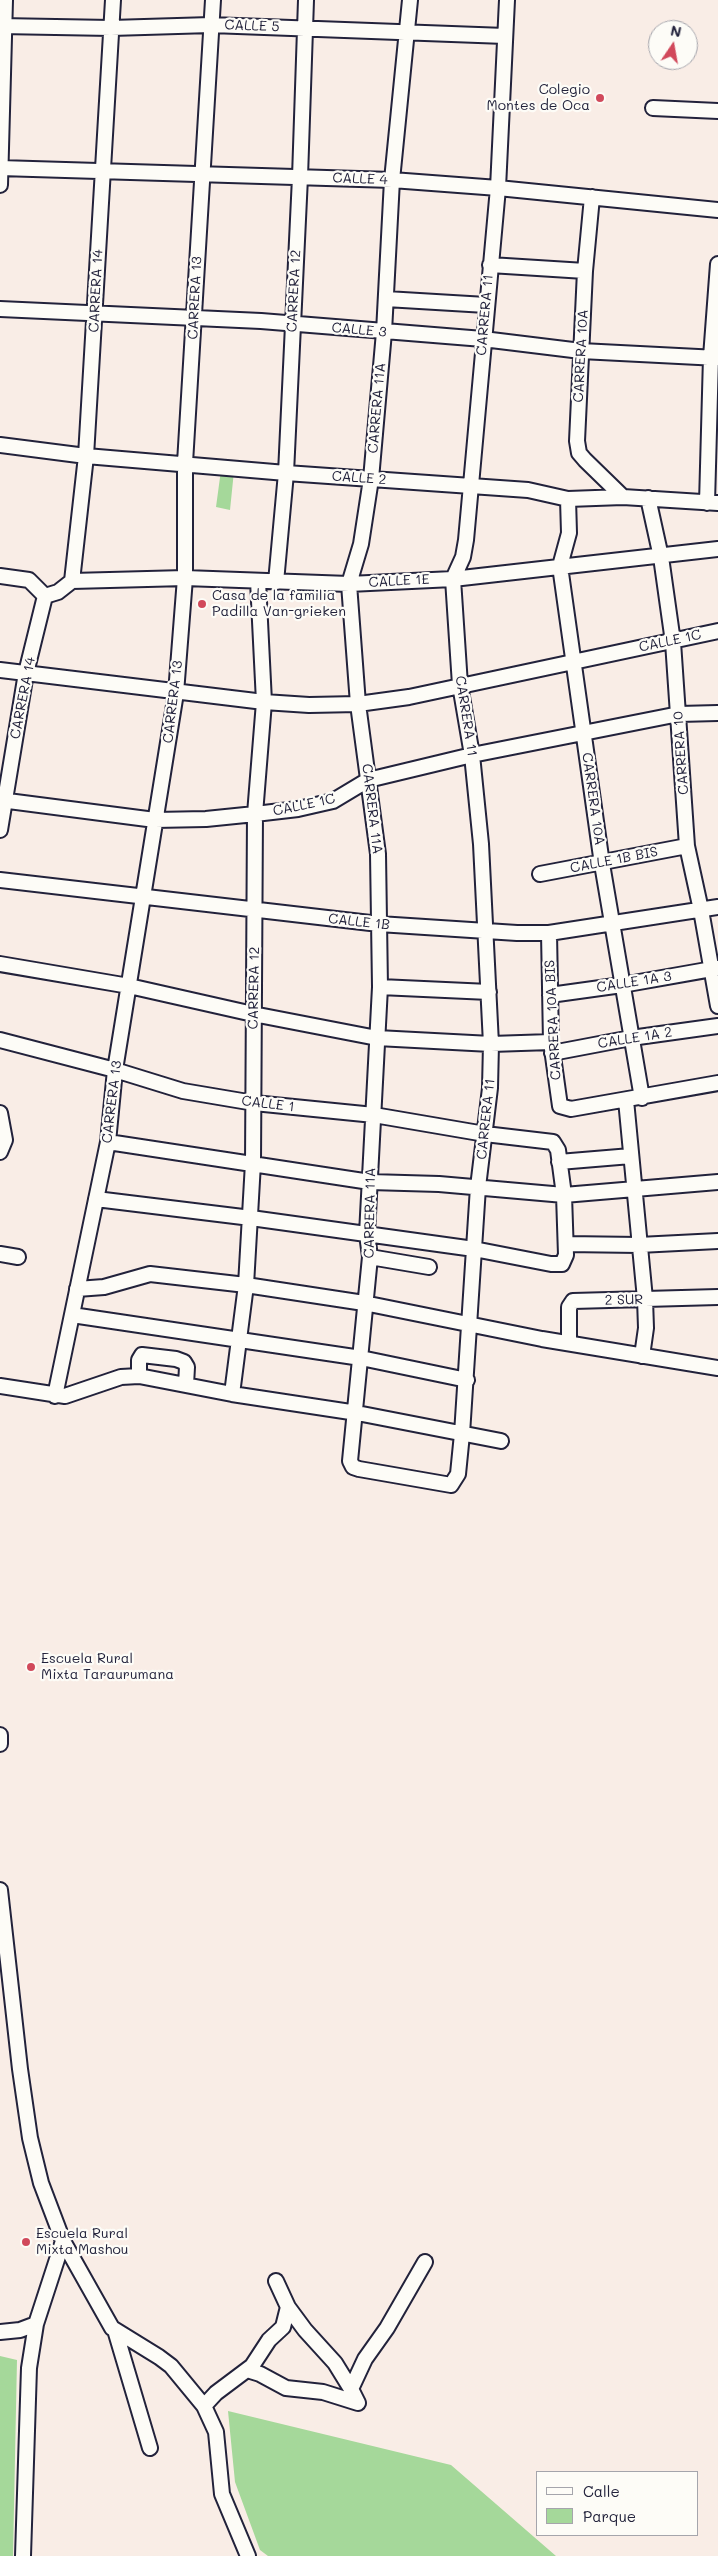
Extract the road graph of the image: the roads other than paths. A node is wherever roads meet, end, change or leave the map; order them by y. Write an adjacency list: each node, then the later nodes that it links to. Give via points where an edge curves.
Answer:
1 (5, 0): 8 (street)
2 (113, 0): 9 (street, CARRERA 14)
3 (213, 0): 7 (street, CARRERA 13)
4 (306, 0): 10 (street, CARRERA 12)
5 (410, 0): 11 (street, CARRERA 11A)
6 (507, 0): 12 (street, CARRERA 11)
7 (212, 25): 9 (street, CALLE 5); 10 (street, CALLE 5); 17 (street, CARRERA 13)
8 (1, 26): 9 (street, CALLE 5); 15 (street)
9 (111, 28): 16 (street, CARRERA 14)
10 (305, 28): 11 (street, CALLE 5); 18 (street, CARRERA 12)
11 (407, 31): 12 (street, CALLE 5); 19 (street, CARRERA 11A)
12 (505, 36): 21 (street, CARRERA 11)
13 (653, 108): 14 (street)
14 (718, 111)
15 (0, 168): 16 (street, CALLE 4); 20 (street)
16 (103, 171): 17 (street, CALLE 4); 30 (street, CARRERA 14)
17 (203, 174): 18 (street, CALLE 4); 31 (street, CARRERA 13)
18 (300, 177): 19 (street, CALLE 4); 32 (street, CARRERA 12)
19 (392, 180): 21 (street, CALLE 4); 27 (street, CARRERA 11A)
20 (0, 185)
21 (498, 188): 22 (street, CALLE 4); 25 (street, CARRERA 11)
22 (592, 197): 23 (street, CALLE 4); 26 (street, CARRERA 10A)
23 (718, 210)
24 (718, 264): 36 (street)
25 (490, 265): 26 (street); 28 (street, CARRERA 11)
26 (585, 271): 35 (street, CARRERA 10A)
27 (386, 298): 28 (street); 33 (street, CARRERA 11A)
28 (486, 305): 34 (street, CARRERA 11)
29 (0, 309): 30 (street, CALLE 3)
30 (94, 315): 31 (street, CALLE 3); 38 (street, CARRERA 14)
31 (194, 319): 32 (street, CALLE 3); 39 (street, CARRERA 13)
32 (293, 323): 33 (street, CALLE 3); 40 (street, CARRERA 12)
33 (384, 332): 34 (street, CALLE 3); 41 (street, CARRERA 11A)
34 (483, 339): 35 (street, CALLE 3); 42 (street, CARRERA 11)
35 (581, 350): 36 (street, CALLE 3); 43 (street, CARRERA 10A, via 577,426 580,452 597,474)
36 (715, 358): 46 (street)
37 (0, 445): 38 (street, CALLE 2)
38 (86, 456): 39 (street, CALLE 2); 53 (street, CARRERA 14)
39 (185, 463): 40 (street, CALLE 2); 51 (street, CARRERA 13)
40 (286, 473): 41 (street, CALLE 2); 55 (street, CARRERA 12)
41 (371, 479): 42 (street, CALLE 2); 56 (street, CARRERA 11A, via 361,544)
42 (470, 486): 45 (street, CALLE 2, via 528,490); 52 (street, CARRERA 11, via 466,540)
43 (623, 497): 44 (street, CALLE 2); 45 (street, CALLE 2)
44 (648, 498): 46 (street, CALLE 2); 48 (street, CARRERA 10)
45 (568, 499): 49 (street, CARRERA 10A, via 569,533)
46 (713, 503)
47 (718, 549): 48 (street, CALLE 1E)
48 (661, 557): 49 (street, CALLE 1E); 59 (street, CARRERA 10)
49 (560, 566): 52 (street, CALLE 1E); 60 (street, CARRERA 10A)
50 (0, 576): 57 (street, via 29,580)
51 (185, 578): 53 (street, CALLE 1E); 54 (street, CALLE 1E); 64 (street, CARRERA 13)
52 (453, 579): 56 (street, CALLE 1E); 63 (street, CARRERA 11)
53 (72, 581): 57 (street, via 58,592)
54 (258, 581): 55 (street, CALLE 1E); 65 (street, CARRERA 12)
55 (276, 582): 56 (street, CALLE 1E)
56 (349, 584): 66 (street, CARRERA 11A)
57 (45, 596): 62 (street, CARRERA 14)
58 (718, 631): 59 (street, CALLE 1C)
59 (673, 642): 60 (street, CALLE 1C); 68 (street, CARRERA 10)
60 (572, 661): 63 (street, CALLE 1C); 69 (street, CARRERA 10A)
61 (0, 670): 62 (street, CALLE 1C)
62 (26, 673): 64 (street, CALLE 1C); 72 (street, CARRERA 14)
63 (460, 685): 66 (street, CALLE 1C); 70 (street, CARRERA 11)
64 (176, 693): 65 (street, CALLE 1C); 74 (street, CARRERA 13)
65 (264, 702): 66 (street, CALLE 1C); 73 (street, CARRERA 12)
66 (358, 704): 71 (street, CARRERA 11A)
67 (718, 713): 68 (street, CALLE 1C)
68 (678, 714): 69 (street, CALLE 1C); 76 (street, CARRERA 10)
69 (584, 733): 70 (street, CALLE 1C); 77 (street, CARRERA 10A)
70 (472, 756): 71 (street, CALLE 1C); 86 (street, CARRERA 11)
71 (368, 780): 73 (street, CALLE 1C, via 333,801); 84 (street, CARRERA 11A, via 378,854)
72 (2, 800): 74 (street, CALLE 1C); 75 (street, CARRERA 14)
73 (255, 814): 74 (street, CALLE 1C); 83 (street, CARRERA 12)
74 (155, 820): 80 (street, CARRERA 13)
75 (0, 830)
76 (688, 846): 77 (street, CALLE 1B BIS); 82 (street, CARRERA 10)
77 (602, 864): 78 (street, CALLE 1B BIS); 85 (street, CARRERA 10A)
78 (540, 874)
79 (0, 880): 80 (street, CALLE 1B)
80 (144, 896): 83 (street, CALLE 1B); 91 (street, CARRERA 13)
81 (718, 907): 82 (street, CALLE 1B)
82 (701, 910): 85 (street, CALLE 1B); 89 (street, CARRERA 10)
83 (255, 911): 84 (street, CALLE 1B); 96 (street, CARRERA 12)
84 (379, 924): 86 (street, CALLE 1B); 92 (street, CARRERA 11A)
85 (612, 924): 87 (street, CALLE 1B); 90 (street, CARRERA 10A)
86 (485, 932): 87 (street, CALLE 1B); 93 (street, CARRERA 11)
87 (549, 933): 94 (street, CARRERA 10A BIS)
88 (0, 964): 91 (street, CALLE 1A 2)
89 (715, 968): 90 (street, CALLE 1A 3); 95 (street, CARRERA 10)
90 (622, 985): 94 (street, CALLE 1A 3); 99 (street, CARRERA 10A)
91 (129, 986): 96 (street, CALLE 1A 2); 103 (street, CARRERA 13)
92 (380, 987): 93 (street); 98 (street, CARRERA 11A)
93 (489, 992): 101 (street, CARRERA 11)
94 (550, 995): 102 (street, CARRERA 10A BIS)
95 (718, 1006)
96 (254, 1014): 98 (street, CALLE 1A 2); 107 (street, CARRERA 12)
97 (718, 1026): 99 (street, CALLE 1A 2)
98 (377, 1038): 101 (street, CALLE 1A 2); 109 (street, CARRERA 11A)
99 (631, 1038): 102 (street, CALLE 1A 2); 105 (street, CARRERA 10A)
100 (0, 1040): 103 (street, CALLE 1)
101 (491, 1044): 102 (street, CALLE 1A 2); 110 (street, CARRERA 11)
102 (551, 1048): 106 (street, CARRERA 10A BIS, via 560,1106 571,1109)
103 (115, 1070): 107 (street, CALLE 1, via 182,1091); 111 (street, CARRERA 13)
104 (718, 1083): 105 (street)
105 (642, 1098): 106 (street)
106 (626, 1100): 113 (street)
107 (254, 1103): 109 (street, CALLE 1); 115 (street, CARRERA 12)
108 (0, 1113): 112 (street, via 4,1140)
109 (374, 1115): 110 (street, CALLE 1); 116 (street, CARRERA 11A)
110 (485, 1134): 114 (street, CALLE 1, via 556,1144); 118 (street, CARRERA 11)
111 (108, 1142): 115 (street); 121 (street, CARRERA 13)
112 (0, 1152)
113 (631, 1156): 114 (street); 119 (street)
114 (559, 1162): 120 (street)
115 (253, 1163): 116 (street); 122 (street, CARRERA 12)
116 (370, 1182): 118 (street); 123 (street, CARRERA 11A)
117 (718, 1182): 119 (street)
118 (478, 1187): 120 (street); 127 (street, CARRERA 11)
119 (634, 1189): 120 (street); 126 (street)
120 (564, 1194): 125 (street)
121 (96, 1199): 122 (street); 133 (street, CARRERA 13)
122 (251, 1218): 123 (street); 132 (street, CARRERA 12)
123 (367, 1234): 127 (street); 130 (street, CARRERA 11A)
124 (718, 1241): 126 (street)
125 (566, 1244): 126 (street); 127 (street, via 566,1258 559,1265)
126 (639, 1245): 135 (street)
127 (474, 1250): 138 (street, CARRERA 11)
128 (0, 1254): 129 (street)
129 (18, 1257)
130 (370, 1257): 131 (street); 136 (street, CARRERA 11A)
131 (429, 1267)
132 (246, 1285): 133 (street, via 150,1274 104,1287); 136 (street); 139 (street, CARRERA 12)
133 (77, 1289): 137 (street, CARRERA 13)
134 (718, 1297): 135 (street, 2 SUR)
135 (646, 1299): 140 (street, 2 SUR, via 573,1301 569,1307); 141 (street, via 646,1335)
136 (364, 1304): 138 (street); 142 (street, CARRERA 11A)
137 (72, 1315): 139 (street); 149 (street, CARRERA 13)
138 (469, 1324): 140 (street); 145 (street, CARRERA 11)
139 (240, 1338): 142 (street); 148 (street, CARRERA 12)
140 (569, 1343): 141 (street)
141 (642, 1356): 143 (street)
142 (361, 1358): 145 (street); 150 (street, CARRERA 11A)
143 (718, 1368)
144 (139, 1376): 146 (street); 146 (street, via 142,1355 176,1359 187,1367); 149 (street, via 121,1377 74,1395)
145 (467, 1380): 151 (street, CARRERA 11)
146 (186, 1385): 148 (street)
147 (0, 1386): 149 (street)
148 (232, 1394): 150 (street)
149 (55, 1396)
150 (357, 1413): 151 (street); 151 (street, CARRERA 11A, via 350,1460 353,1467 368,1471 451,1485 458,1474)
151 (462, 1434): 152 (street)
152 (500, 1441)
153 (0, 1735): 154 (street)
154 (0, 1744)
155 (0, 1890): 156 (street, via 30,2138 38,2174)
156 (63, 2241): 160 (street); 161 (street, via 101,2311)
157 (425, 2262): 164 (street, via 368,2354)
158 (276, 2282): 159 (street)
159 (288, 2307): 163 (street, via 283,2327); 164 (street, via 335,2363)
160 (36, 2324): 162 (street); 167 (street, via 29,2368)
161 (115, 2330): 165 (street, via 165,2362); 166 (street)
162 (0, 2332)
163 (247, 2370): 164 (street, via 286,2388 323,2392 358,2403); 165 (street)
164 (351, 2390)
165 (204, 2406): 168 (street, via 216,2432 222,2494)
166 (150, 2448)
167 (23, 2556)
168 (248, 2556)

